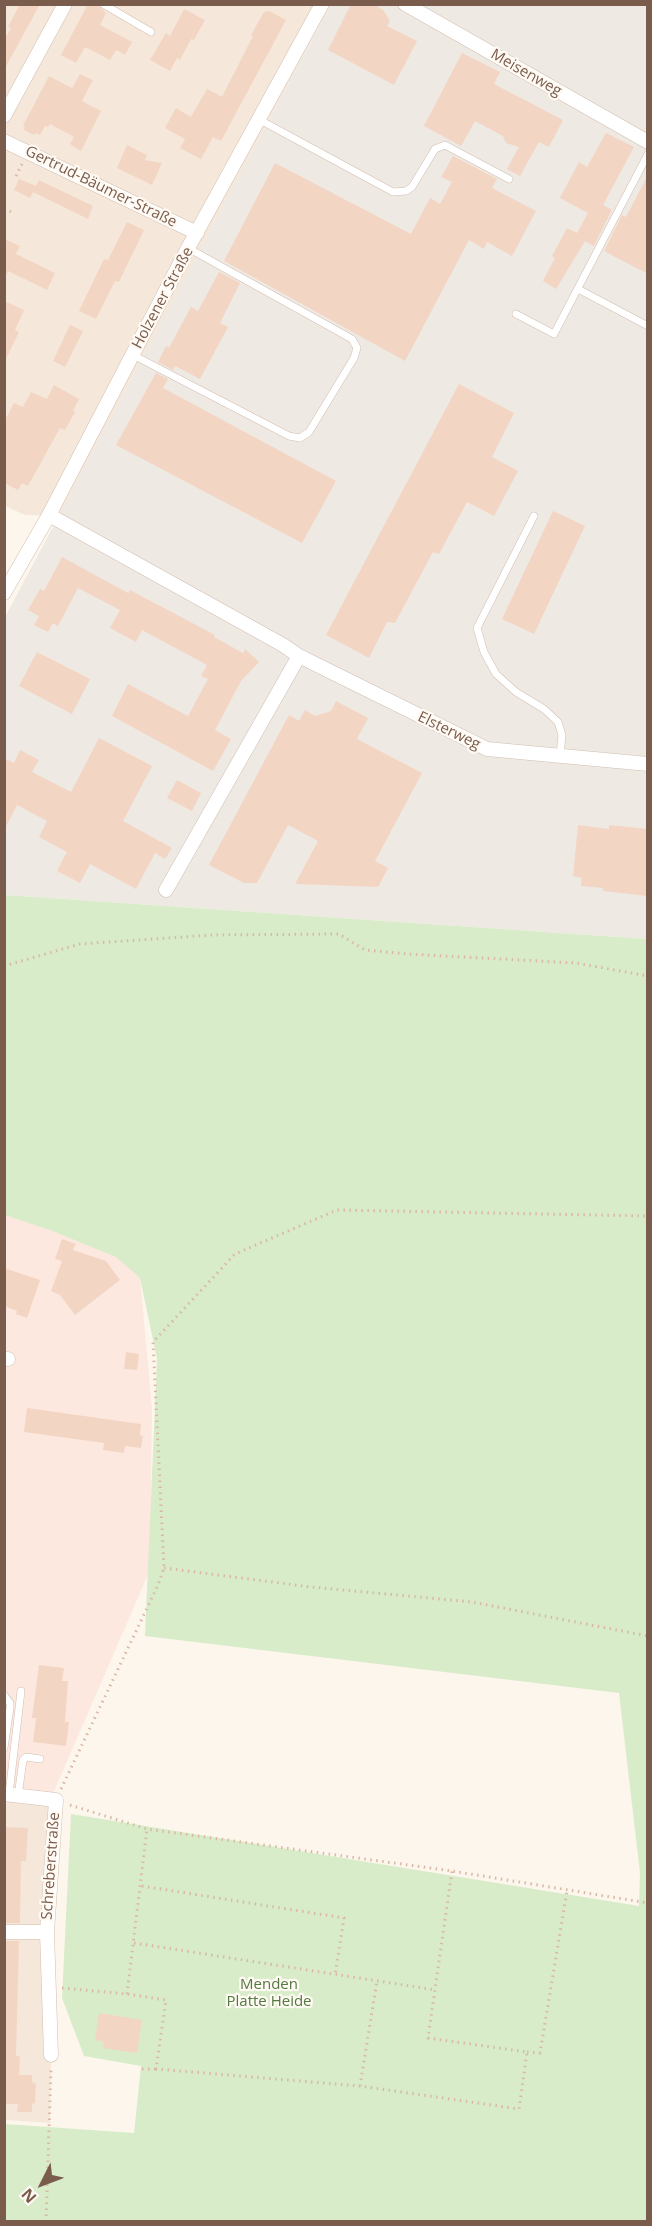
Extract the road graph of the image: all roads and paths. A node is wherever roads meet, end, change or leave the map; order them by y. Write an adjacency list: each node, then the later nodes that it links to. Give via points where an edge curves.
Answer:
1 (65, 4): 6 (street)
2 (103, 4): 5 (lane)
3 (322, 4): 7 (street, Holzener Straße)
4 (405, 4): 9 (street, Meisenweg)
5 (151, 32)
6 (4, 116)
7 (260, 120): 11 (lane, via 393,192 412,187 435,149 445,145); 14 (street, Holzener Straße)
8 (4, 141): 14 (street, Gertrud-Bäumer-Straße)
9 (648, 142)
10 (648, 154): 16 (lane)
11 (509, 179)
12 (4, 208): 13 (path)
13 (12, 212)
14 (197, 233): 15 (street, Holzener Straße)
15 (188, 248): 19 (street, Holzener Straße); 19 (lane, via 352,339 357,348 354,358 309,432 300,438 289,436)
16 (578, 289): 17 (lane, via 554,334); 18 (lane)
17 (516, 314)
18 (648, 326)
19 (133, 355): 20 (street, Holzener Straße)
20 (49, 516): 22 (street, Holzener Straße); 23 (street, Elsterweg)
21 (534, 516): 24 (lane, via 477,628 496,674 558,722 562,735)
22 (4, 593)
23 (299, 656): 24 (street, Elsterweg, via 487,749); 26 (street)
24 (560, 756): 25 (street, Elsterweg)
25 (648, 764)
26 (166, 890)
27 (4, 966): 28 (path, via 80,944 212,935 339,934 365,950 576,963)
28 (648, 976)
29 (648, 1216): 30 (path, via 337,1210 235,1254 153,1342)
30 (164, 1568): 31 (path, via 472,1602); 37 (path)
31 (648, 1636)
32 (21, 1691): 36 (lane)
33 (4, 1695): 34 (lane, via 10,1708)
34 (4, 1748)
35 (40, 1759): 36 (lane, via 23,1760)
36 (11, 1795): 37 (street)
37 (56, 1800): 38 (path); 44 (street, Schreberstraße)
38 (147, 1828): 39 (path); 40 (path)
39 (452, 1871): 41 (path); 49 (path)
40 (142, 1886): 45 (path); 46 (path, via 344,1918)
41 (567, 1890): 42 (path); 51 (path, via 540,2054)
42 (648, 1903)
43 (4, 1932): 44 (street, Schreberstraße)
44 (47, 1932): 48 (street, Schreberstraße)
45 (134, 1943): 46 (path); 50 (path)
46 (335, 1975): 47 (path)
47 (377, 1980): 49 (path); 55 (path)
48 (48, 1987): 50 (path); 52 (street, Schreberstraße)
49 (436, 1990): 51 (path, via 428,2038)
50 (127, 1994): 54 (path, via 166,2000)
51 (527, 2052): 55 (path, via 519,2109)
52 (51, 2055): 56 (path)
53 (142, 2068): 54 (path)
54 (156, 2069): 55 (path)
55 (360, 2086)
56 (46, 2222)

